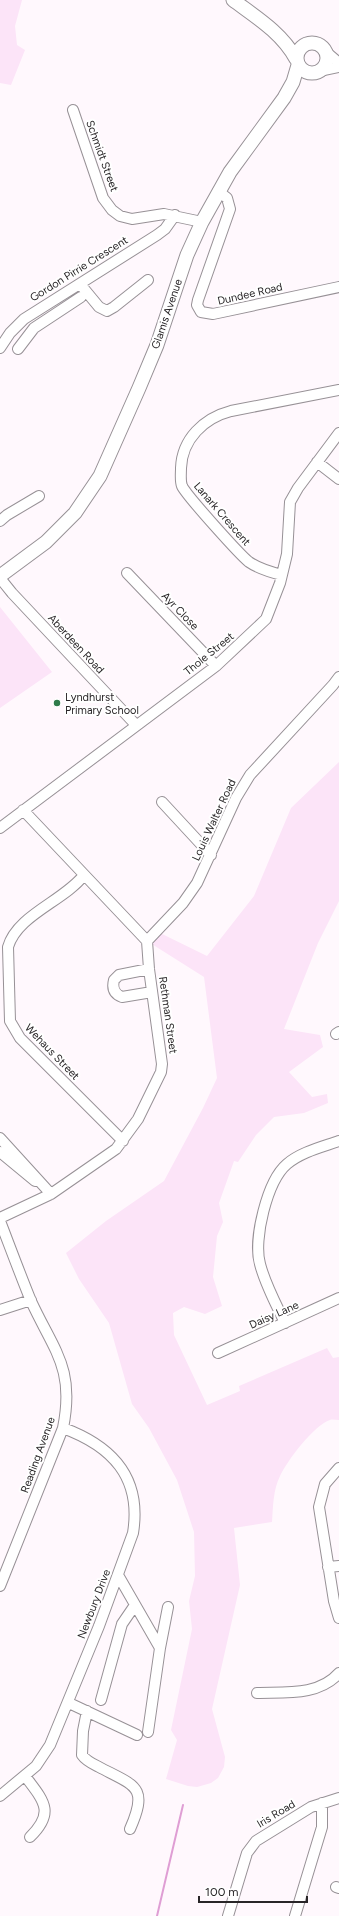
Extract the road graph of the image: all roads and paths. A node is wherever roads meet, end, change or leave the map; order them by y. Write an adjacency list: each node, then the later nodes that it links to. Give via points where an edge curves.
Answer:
1 (233, 0): 2 (main road)
2 (273, 30): 3 (main road, via 298,42); 5 (main road, via 290,48)
3 (306, 43): 4 (main road, via 317,43); 5 (main road, via 299,49)
4 (325, 51): 6 (street); 8 (main road, via 326,62)
5 (297, 62): 8 (main road, via 303,70); 9 (main road, Glamis Avenue, via 293,82)
6 (339, 63)
7 (339, 67): 8 (street)
8 (315, 72): 9 (main road, Glamis Avenue)
9 (284, 98): 11 (main road, Glamis Avenue)
10 (73, 110): 12 (street, Schmidt Street, via 92,169 108,206 120,216 132,219 164,214)
11 (218, 191): 13 (main road, Glamis Avenue); 16 (street, Dundee Road, via 227,198 230,209 198,300 197,305 201,312 213,314)
12 (175, 215): 13 (street, Schmidt Street); 15 (street, Gordon Pirrie Crescent, via 157,235)
13 (202, 222): 26 (main road, Glamis Avenue, via 187,255 157,345 123,428 90,492 74,513)
14 (148, 280): 15 (street, via 114,308 107,310 99,307)
15 (80, 284): 18 (street, Gordon Pirrie Crescent, via 24,319)
16 (339, 287)
17 (82, 298): 19 (street, via 34,328)
18 (0, 348)
19 (18, 349)
20 (339, 390): 29 (street, Lanark Crescent, via 236,409 214,416 192,435 182,459 181,478 186,492 248,561 264,570)
21 (339, 433): 22 (street, Thole Street)
22 (317, 462): 23 (street); 29 (street, Thole Street, via 290,502 287,554)
23 (339, 479)
24 (39, 496): 25 (street)
25 (0, 522)
26 (54, 532): 27 (main road, Glamis Avenue); 30 (main road, Glamis Avenue, via 46,542)
27 (0, 568)
28 (127, 573): 31 (street, Ayr Close)
29 (282, 575): 31 (street, Thole Street, via 266,619)
30 (0, 577): 33 (street, Aberdeen Road, via 12,594)
31 (216, 666): 33 (street, Thole Street)
32 (339, 677): 37 (street, Louis Walter Road, via 334,686 250,775 236,798)
33 (136, 725): 35 (street, Thole Street)
34 (162, 802): 37 (street)
35 (23, 810): 36 (street, Thole Street); 38 (street)
36 (0, 828)
37 (211, 855): 39 (street, Louis Walter Road, via 197,883 183,902)
38 (84, 875): 39 (street); 43 (street, Wehaus Street, via 20,927 10,939 10,1021 20,1038)
39 (147, 941): 40 (street, Rethman Street)
40 (149, 969): 41 (street, Rethman Street); 41 (street, via 119,975 114,980 113,987 122,997)
41 (152, 992): 43 (street, Rethman Street, via 162,1067 138,1119)
42 (0, 1138): 46 (street, via 30,1168)
43 (123, 1141): 47 (street, Rethman Street)
44 (339, 1141): 52 (street, via 286,1165 275,1178 268,1196 259,1234 258,1254 263,1274)
45 (0, 1152): 46 (street)
46 (43, 1186): 47 (street)
47 (52, 1194): 48 (street, Rethman Street)
48 (0, 1220): 50 (street, Reading Avenue)
49 (339, 1298): 52 (street, Daisy Lane)
50 (31, 1300): 51 (street); 54 (street, Reading Avenue, via 62,1363 67,1393)
51 (0, 1310)
52 (285, 1323): 53 (street, Daisy Lane)
53 (218, 1353)
54 (63, 1428): 58 (street, Newbury Drive, via 89,1438 103,1448 119,1465 128,1481 135,1520 130,1544); 59 (street, Reading Avenue)
55 (339, 1468): 57 (street, via 325,1484 319,1507)
56 (339, 1566): 57 (street)
57 (328, 1567): 62 (street)
58 (118, 1575): 60 (street); 67 (street, Newbury Drive)
59 (0, 1586)
60 (136, 1605): 63 (street); 66 (street, via 122,1624)
61 (168, 1607): 63 (street)
62 (339, 1618)
63 (160, 1648): 69 (street)
64 (339, 1673): 65 (street, via 329,1682 312,1690)
65 (257, 1693)
66 (101, 1700)
67 (69, 1703): 68 (street); 71 (street, Newbury Drive, via 50,1745 36,1766)
68 (86, 1711): 70 (street); 75 (street, via 82,1754 92,1764 128,1782 138,1793 140,1801)
69 (148, 1732)
70 (136, 1735)
71 (25, 1776): 72 (street, Newbury Drive); 76 (street, via 45,1808 42,1825)
72 (0, 1796)
73 (339, 1798): 74 (street, Iris Road)
74 (322, 1803): 77 (street, Iris Road, via 262,1836 251,1846); 78 (street, via 322,1826)
75 (130, 1829)
76 (30, 1837)
77 (228, 1916)
78 (295, 1916)

